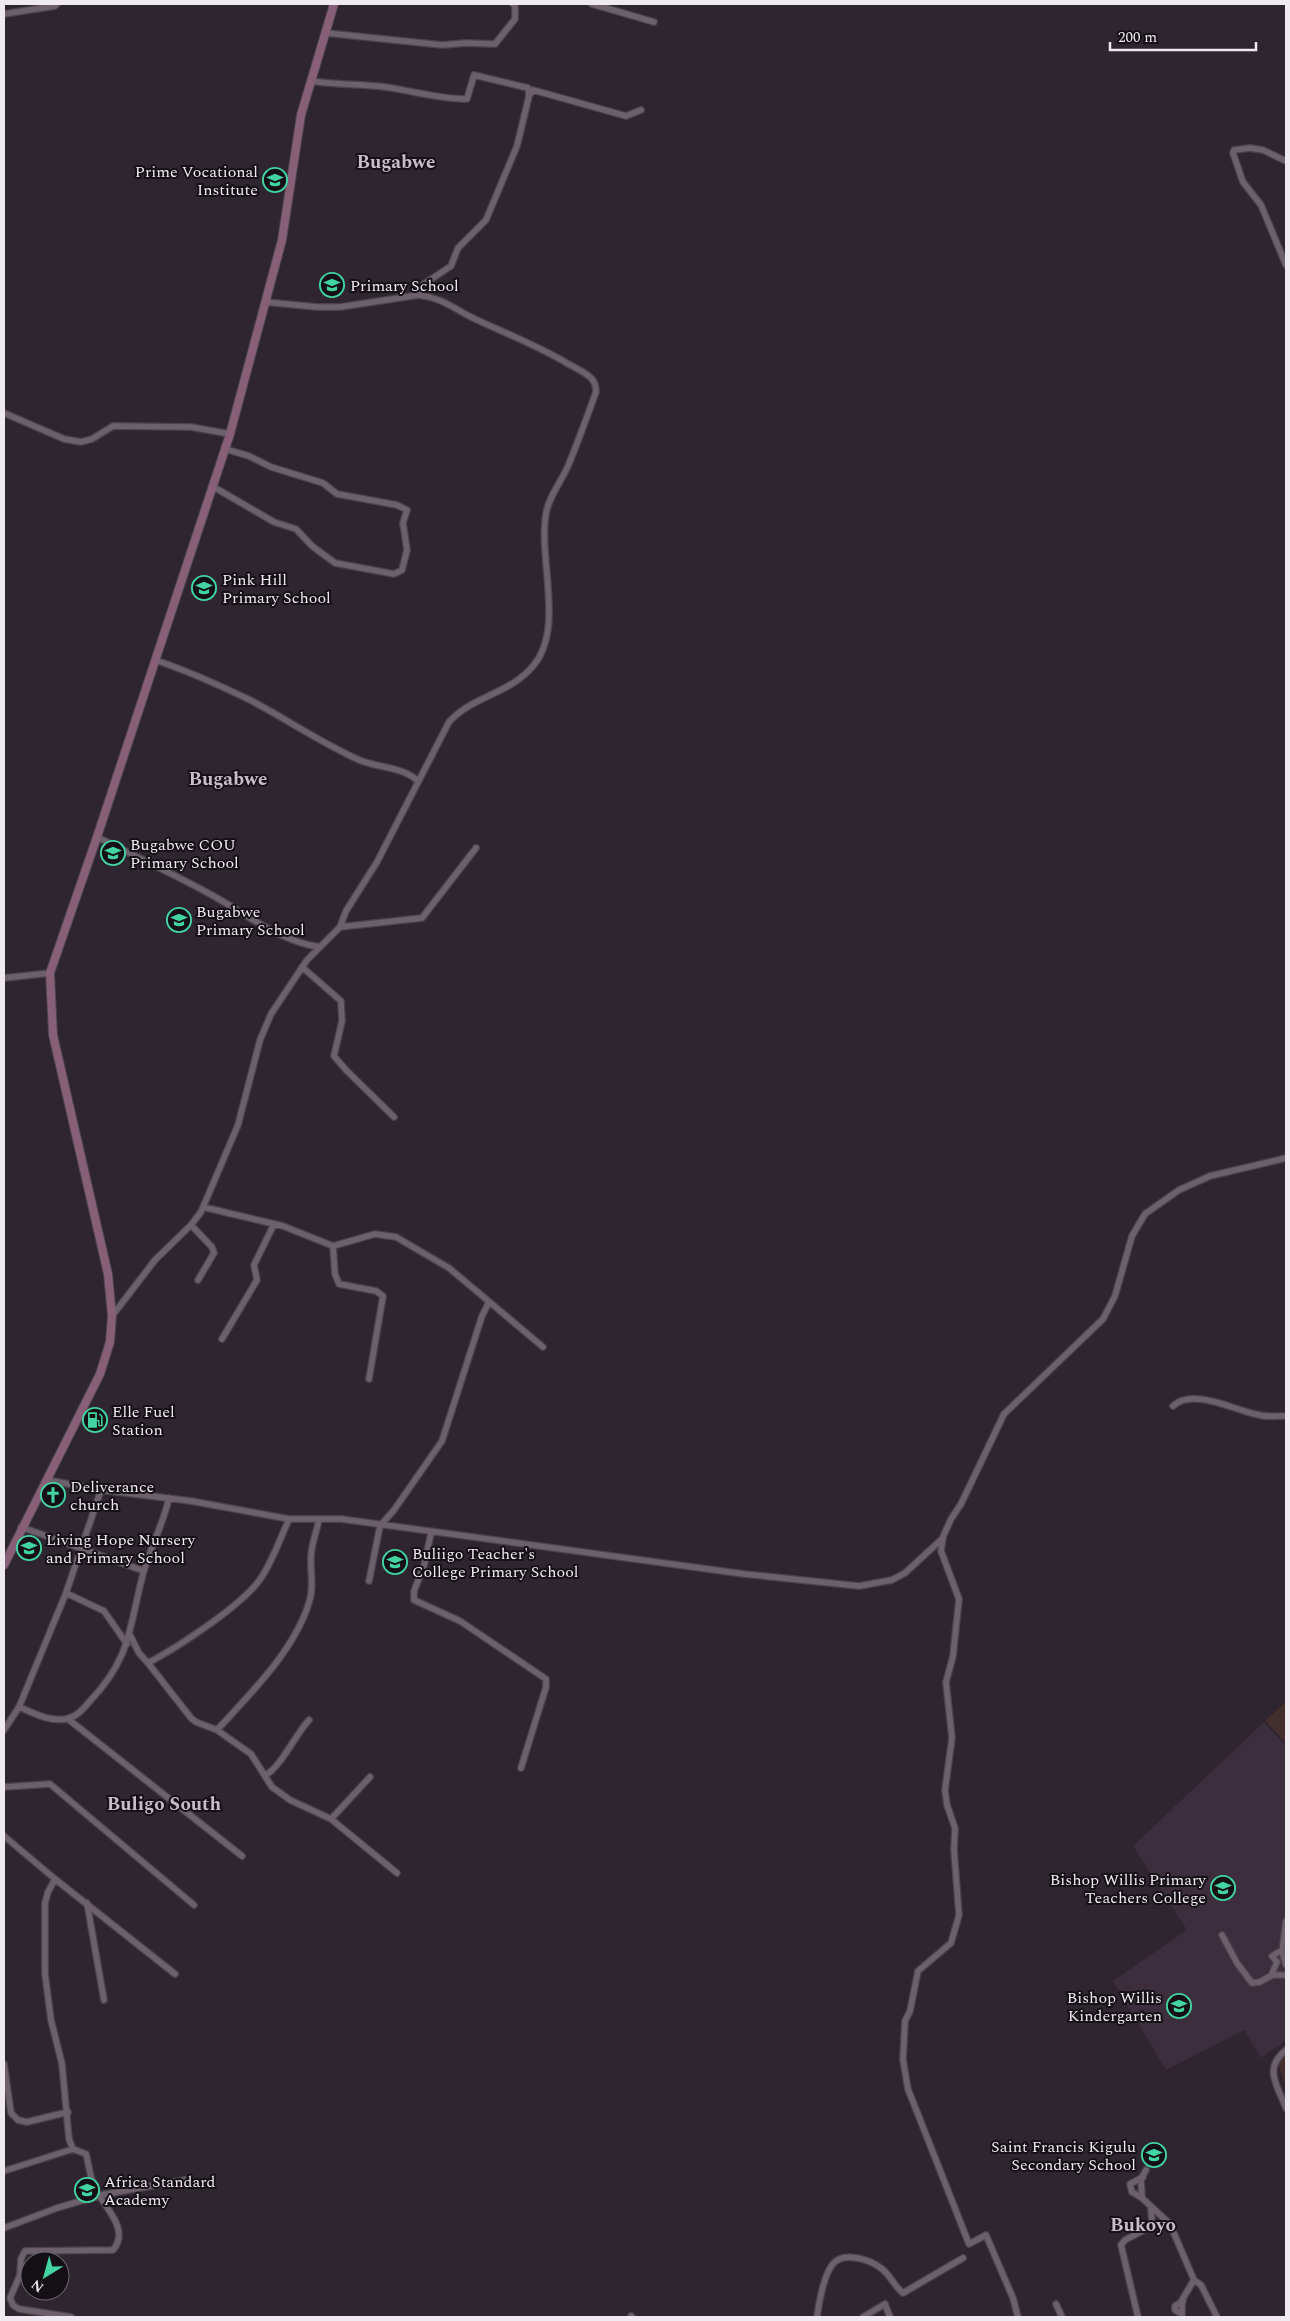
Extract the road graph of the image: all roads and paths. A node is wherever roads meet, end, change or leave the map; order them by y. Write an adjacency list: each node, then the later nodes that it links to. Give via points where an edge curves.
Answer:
1 (57, 4): 5 (street)
2 (334, 4): 7 (street)
3 (513, 4): 7 (street, via 515,19 495,44 435,45)
4 (592, 4): 6 (street)
5 (4, 14)
6 (654, 22)
7 (326, 33): 8 (street)
8 (311, 81): 9 (street, via 364,84 412,90 447,99 467,99 474,75 528,88); 14 (street, via 301,116 282,240)
9 (529, 96): 10 (street, via 534,90 626,116); 13 (street, via 517,146 486,220 458,248 451,266 421,286)
10 (641, 110)
11 (1286, 161): 12 (street, via 1263,150 1250,148 1234,150 1233,153 1243,182 1261,205)
12 (1286, 265)
13 (419, 295): 14 (street, via 340,307); 20 (street, via 444,300 466,314 535,344 591,378 596,392 546,514 548,610 546,638 541,653 516,682 459,710 440,737)
14 (265, 302): 16 (street)
15 (4, 413): 16 (street, via 64,439 81,442 113,426 191,427)
16 (230, 434): 17 (street)
17 (225, 449): 18 (street); 18 (street, via 323,483 337,494 397,505 407,510 403,523 407,550 402,570 394,574 335,563 296,529 274,522)
18 (212, 486): 19 (street)
19 (155, 660): 20 (street, via 188,671 250,701 359,760); 21 (street)
20 (418, 781): 23 (street)
21 (97, 837): 24 (street, via 208,892 277,933); 26 (street)
22 (476, 848): 23 (street, via 422,918)
23 (340, 927): 24 (street)
24 (320, 947): 25 (street)
25 (302, 967): 28 (street, via 341,1001 342,1020 334,1056); 30 (street, via 264,1027 238,1125)
26 (50, 973): 27 (street); 36 (street, via 53,1035 108,1274)
27 (4, 978)
28 (394, 1117)
29 (1286, 1158): 50 (street, via 1210,1176 1179,1190 1145,1214 1132,1236 1115,1296 1103,1319 1004,1414)
30 (203, 1207): 31 (street); 32 (street)
31 (274, 1224): 33 (street); 37 (street, via 254,1265 257,1280)
32 (191, 1225): 34 (street, via 214,1253); 36 (street, via 155,1260)
33 (333, 1246): 35 (street, via 375,1234 396,1237 449,1268); 39 (street, via 339,1284 376,1291 383,1296)
34 (198, 1280)
35 (489, 1302): 38 (street); 47 (street, via 442,1441)
36 (112, 1316): 42 (street, via 110,1342 100,1374)
37 (222, 1339)
38 (543, 1347)
39 (369, 1379)
40 (1173, 1406): 41 (street, via 1187,1400 1210,1399 1261,1416)
41 (1286, 1416)
42 (47, 1480): 43 (street); 48 (street)
43 (101, 1490): 44 (street); 51 (street)
44 (169, 1498): 45 (street); 53 (street)
45 (289, 1519): 46 (street); 58 (street, via 269,1566 251,1591 167,1653)
46 (319, 1519): 47 (street, via 341,1519); 63 (street, via 311,1554 310,1600 298,1626 270,1673)
47 (380, 1526): 49 (street); 54 (street)
48 (21, 1528): 51 (street); 52 (street)
49 (431, 1532): 50 (street, via 744,1574 860,1586 905,1574); 64 (street, via 414,1600 460,1621 546,1678)
50 (943, 1537): 104 (street, via 941,1551 959,1599 953,1656 946,1682 952,1738 945,1790 955,1828 959,1915 951,1943 918,1971 905,2021 902,2060 908,2089 970,2244 986,2235)
51 (83, 1548): 53 (street); 55 (street)
52 (5, 1559)
53 (144, 1571): 56 (street)
54 (369, 1581)
55 (66, 1593): 57 (street, via 104,1611); 59 (street)
56 (130, 1635): 57 (street); 58 (street)
57 (127, 1644): 60 (street, via 104,1687 80,1712)
58 (148, 1663): 63 (street, via 191,1718)
59 (19, 1707): 60 (street, via 47,1718); 62 (street)
60 (68, 1719): 70 (street)
61 (309, 1720): 65 (street, via 291,1742 279,1765)
62 (4, 1730)
63 (216, 1730): 65 (street, via 251,1754)
64 (521, 1768)
65 (264, 1776): 68 (street, via 272,1787 290,1800)
66 (370, 1777): 68 (street)
67 (4, 1787): 74 (street, via 50,1784)
68 (331, 1819): 71 (street)
69 (4, 1836): 72 (street)
70 (242, 1856)
71 (397, 1873)
72 (55, 1879): 73 (street); 86 (street, via 45,1903 45,1974)
73 (87, 1903): 79 (street); 82 (street)
74 (194, 1905)
75 (1286, 1921): 77 (street)
76 (1222, 1935): 81 (street, via 1252,1983)
77 (1282, 1950): 78 (street); 81 (street, via 1272,1956 1277,1962)
78 (1286, 1965)
79 (175, 1974)
80 (1286, 1975): 81 (street)
81 (1271, 1976)
82 (104, 2000)
83 (1286, 2050): 85 (street, via 1276,2058 1273,2073)
84 (4, 2064): 86 (street, via 11,2113 18,2120 26,2122)
85 (1286, 2108)
86 (68, 2112): 87 (street, via 69,2139)
87 (73, 2149): 89 (street); 92 (street, via 86,2154 95,2189)
88 (1146, 2170): 90 (street)
89 (4, 2171)
90 (1143, 2176): 93 (street); 93 (street, via 1130,2184 1132,2192)
91 (186, 2180): 92 (street)
92 (101, 2195): 95 (street); 100 (street, via 117,2226 119,2236 113,2250 25,2251 20,2275 10,2298 19,2309)
93 (1142, 2198): 94 (street)
94 (1151, 2208): 97 (street, via 1170,2224); 106 (street, via 1152,2222 1121,2245)
95 (4, 2228)
96 (963, 2258): 101 (street, via 903,2292 883,2270 867,2261 854,2257 840,2260 832,2264)
97 (1194, 2280): 99 (street, via 1183,2301); 107 (street, via 1201,2285)
98 (1056, 2304): 105 (street)
99 (1182, 2315)
100 (71, 2317)
101 (817, 2317)
102 (863, 2317): 103 (street, via 885,2304)
103 (890, 2317)
104 (1018, 2317)
105 (1062, 2317)
106 (1138, 2317)
107 (1217, 2317)

